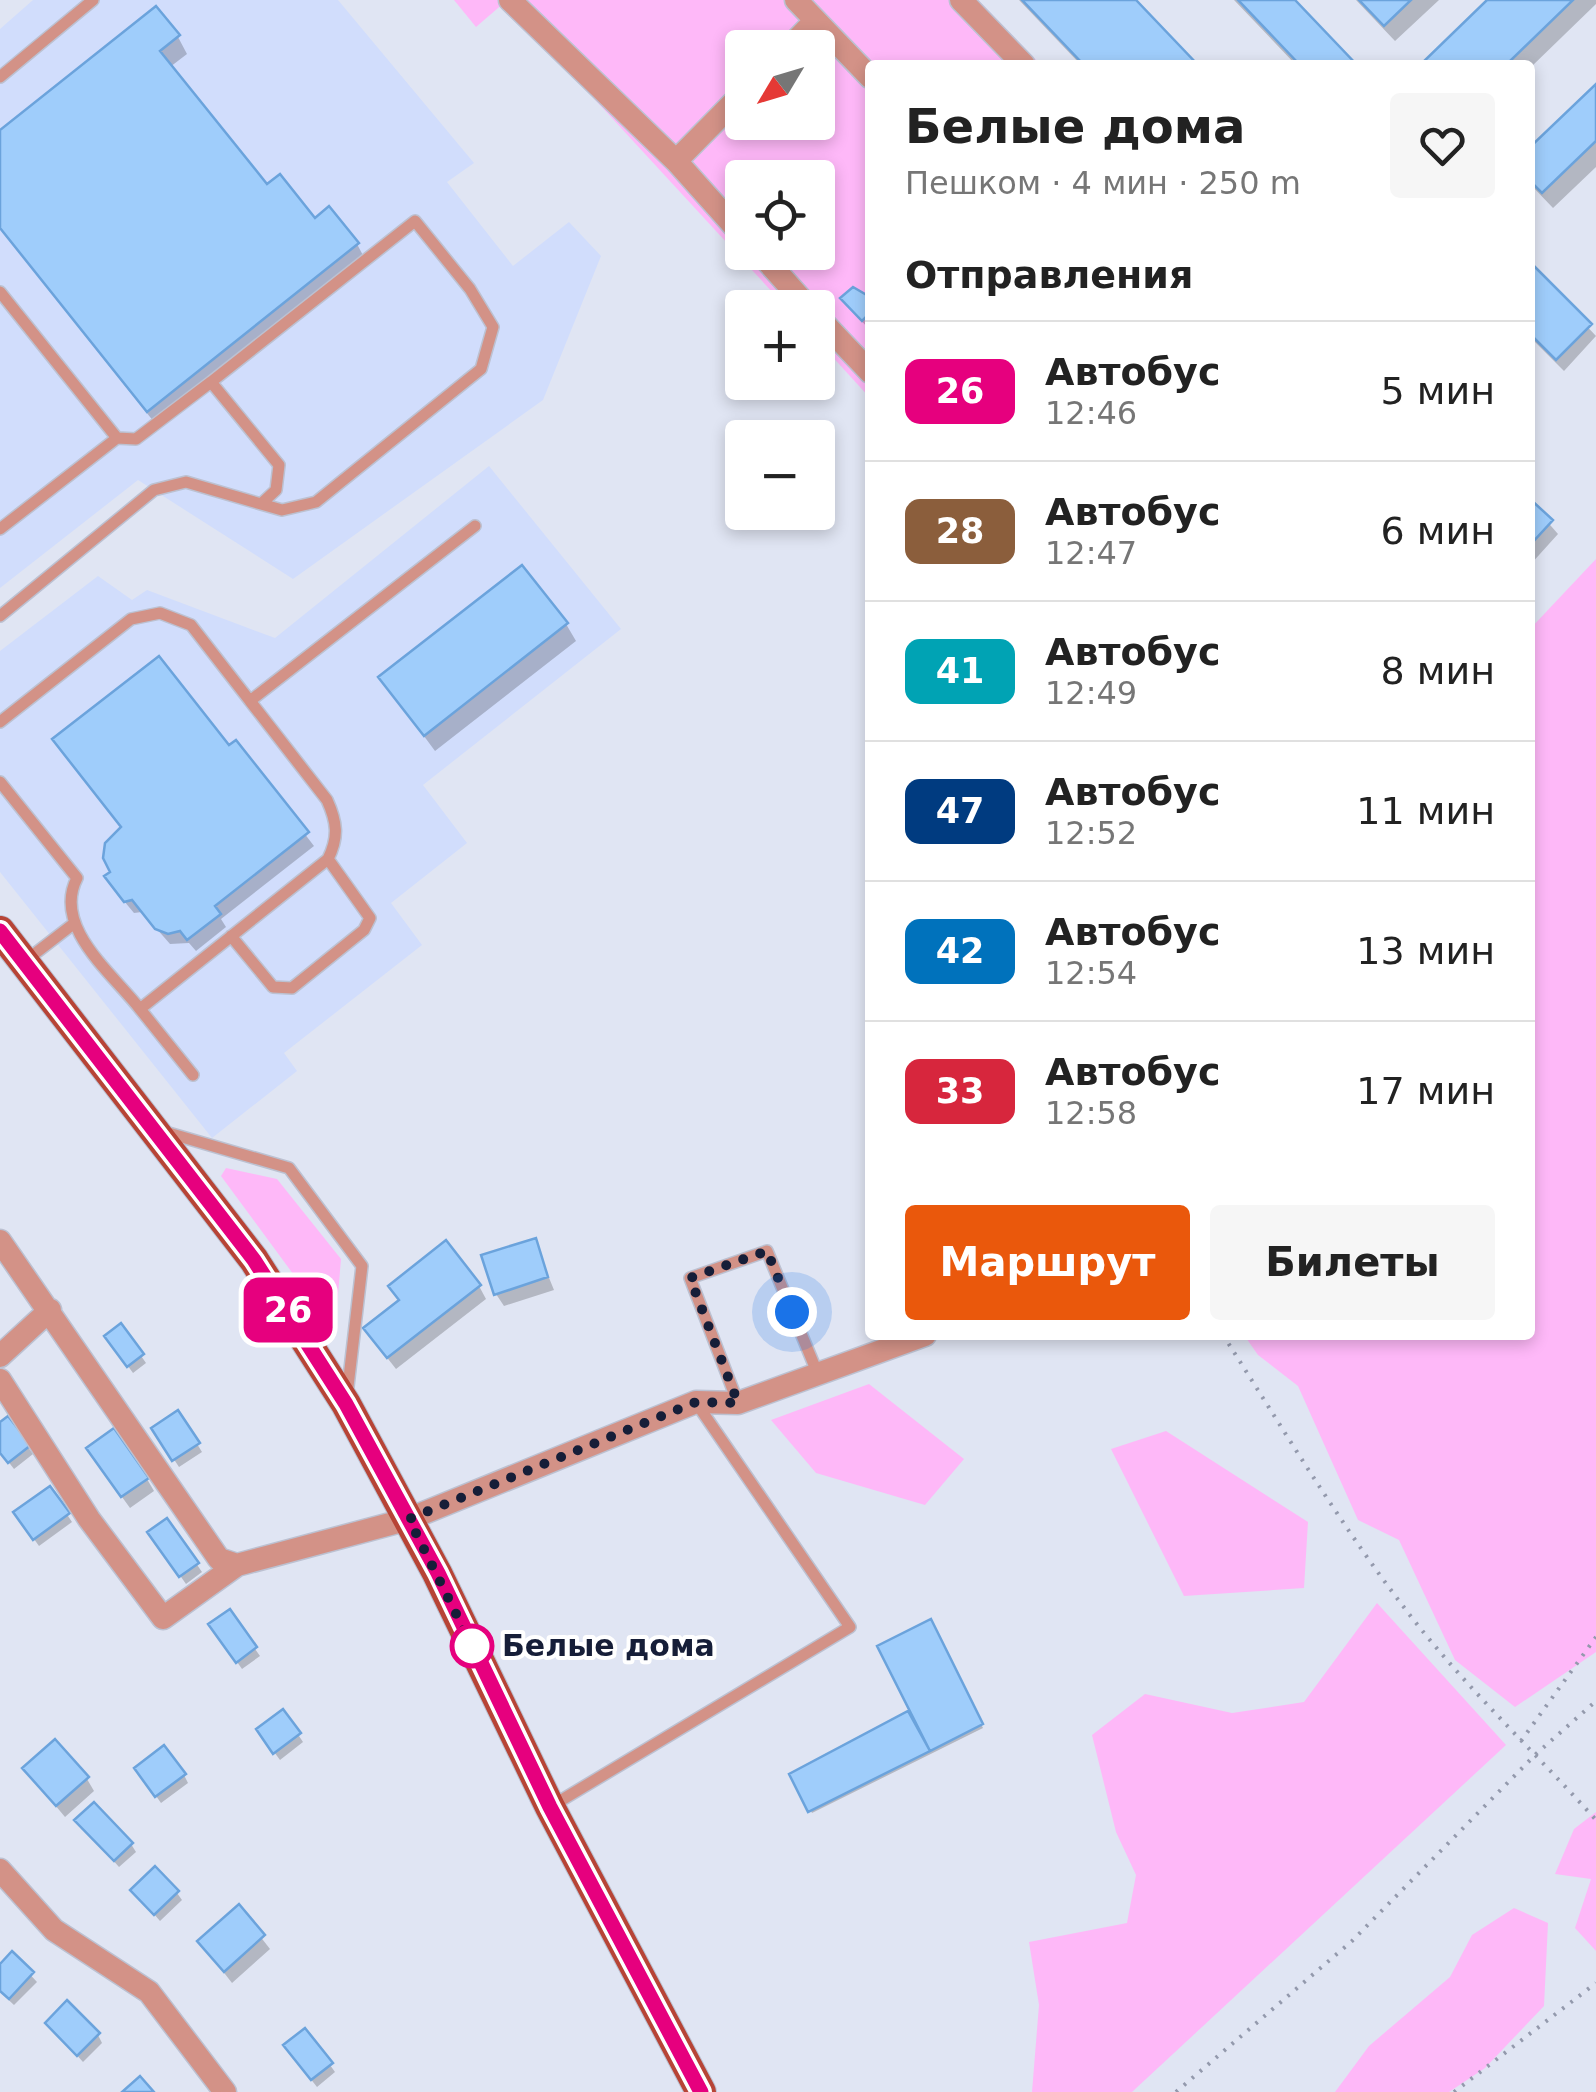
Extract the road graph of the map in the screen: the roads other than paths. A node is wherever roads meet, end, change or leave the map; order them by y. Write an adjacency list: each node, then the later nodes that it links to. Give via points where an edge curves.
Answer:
1 (93, 0): 9 (lane)
2 (510, 0): 11 (street)
3 (796, 0): 5 (street)
4 (962, 0): 7 (street)
5 (815, 21): 6 (street); 8 (street)
6 (806, 30)
7 (1019, 60)
8 (865, 73)
9 (0, 77)
10 (725, 111): 11 (street)
11 (676, 161): 12 (street)
12 (725, 215)
13 (775, 270): 14 (street)
14 (793, 290)
15 (2, 299): 19 (lane)
16 (835, 334): 17 (street)
17 (865, 367)
18 (211, 382): 19 (lane, via 136,439); 20 (lane, via 279,464 276,490); 20 (lane, via 415,221 493,327 482,369 316,502 282,510)
19 (118, 438): 22 (lane)
20 (260, 504): 23 (lane, via 186,482 154,490)
21 (475, 526): 24 (lane)
22 (0, 530)
23 (0, 616)
24 (250, 702): 25 (lane, via 191,625 144,615); 27 (lane, via 326,800 337,834)
25 (0, 722)
26 (0, 782): 28 (lane, via 77,878 69,899)
27 (328, 859): 30 (lane); 30 (lane, via 370,918 292,988 278,990)
28 (72, 925): 31 (lane); 32 (lane)
29 (0, 931): 31 (main road)
30 (231, 936): 32 (lane)
31 (24, 962): 34 (main road)
32 (140, 1009): 33 (lane)
33 (194, 1075)
34 (152, 1128): 43 (main road, via 254,1260); 43 (lane, via 289,1168 362,1266)
35 (0, 1241): 36 (street)
36 (50, 1310): 38 (street); 45 (street, via 219,1559)
37 (910, 1340): 39 (street)
38 (0, 1356)
39 (817, 1372): 42 (street); 42 (lane, via 767,1251 690,1278)
40 (0, 1380): 45 (street, via 89,1519 164,1618)
41 (696, 1402): 42 (street); 44 (street); 46 (lane, via 850,1627)
42 (738, 1403)
43 (346, 1404): 44 (main road)
44 (409, 1519): 45 (street); 46 (main road)
45 (237, 1565)
46 (550, 1807): 49 (main road)
47 (0, 1870): 48 (street, via 54,1930 149,1992)
48 (225, 2092)
49 (701, 2092)

